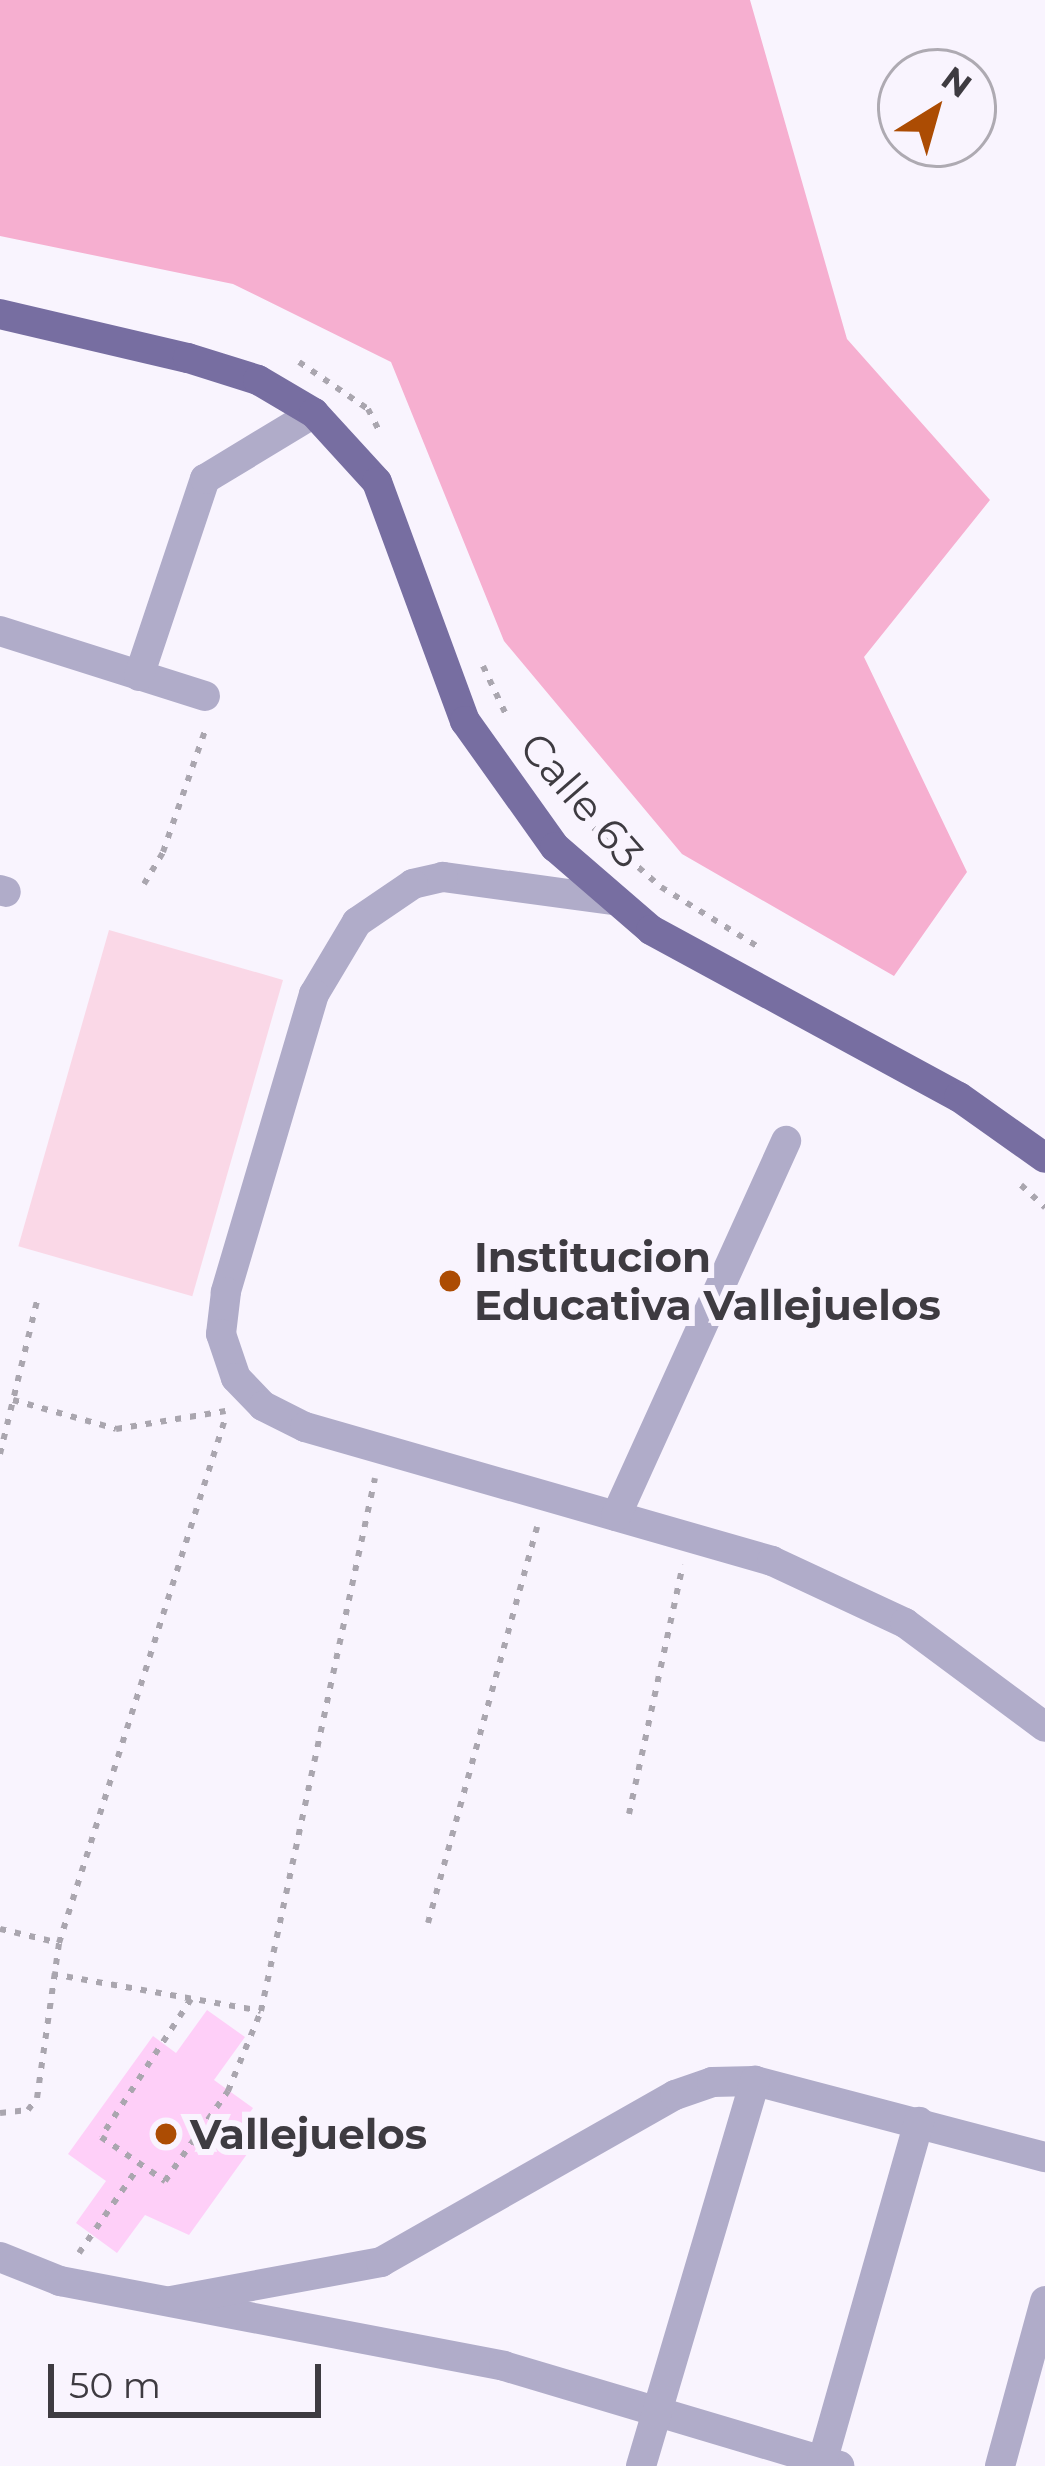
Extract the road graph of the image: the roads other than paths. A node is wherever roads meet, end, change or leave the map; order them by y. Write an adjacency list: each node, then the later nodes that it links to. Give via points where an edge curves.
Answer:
1 (0, 314): 2 (main road, Calle 63, via 258,380)
2 (314, 413): 4 (street, via 205,479); 6 (main road, Calle 63, via 376,482 450,686 502,782)
3 (0, 631): 4 (street)
4 (139, 676): 5 (street)
5 (205, 696)
6 (612, 900): 8 (main road, Calle 63, via 959,1097); 9 (street, via 443,877 391,896 357,922 314,994 226,1292 227,1359 248,1393 279,1418)
7 (786, 1142): 9 (street)
8 (1045, 1158)
9 (616, 1516): 10 (street, via 772,1562 905,1623)
10 (1045, 1727)
11 (755, 2081): 12 (street); 15 (street, via 712,2082 675,2095 381,2262); 17 (street)
12 (919, 2122): 13 (street); 18 (street)
13 (1045, 2157)
14 (0, 2257): 15 (street, via 61,2281)
15 (171, 2301): 17 (street, via 504,2366)
16 (1045, 2301): 20 (street)
17 (656, 2413): 18 (street); 19 (street)
18 (827, 2464)
19 (641, 2466)
20 (1000, 2466)

